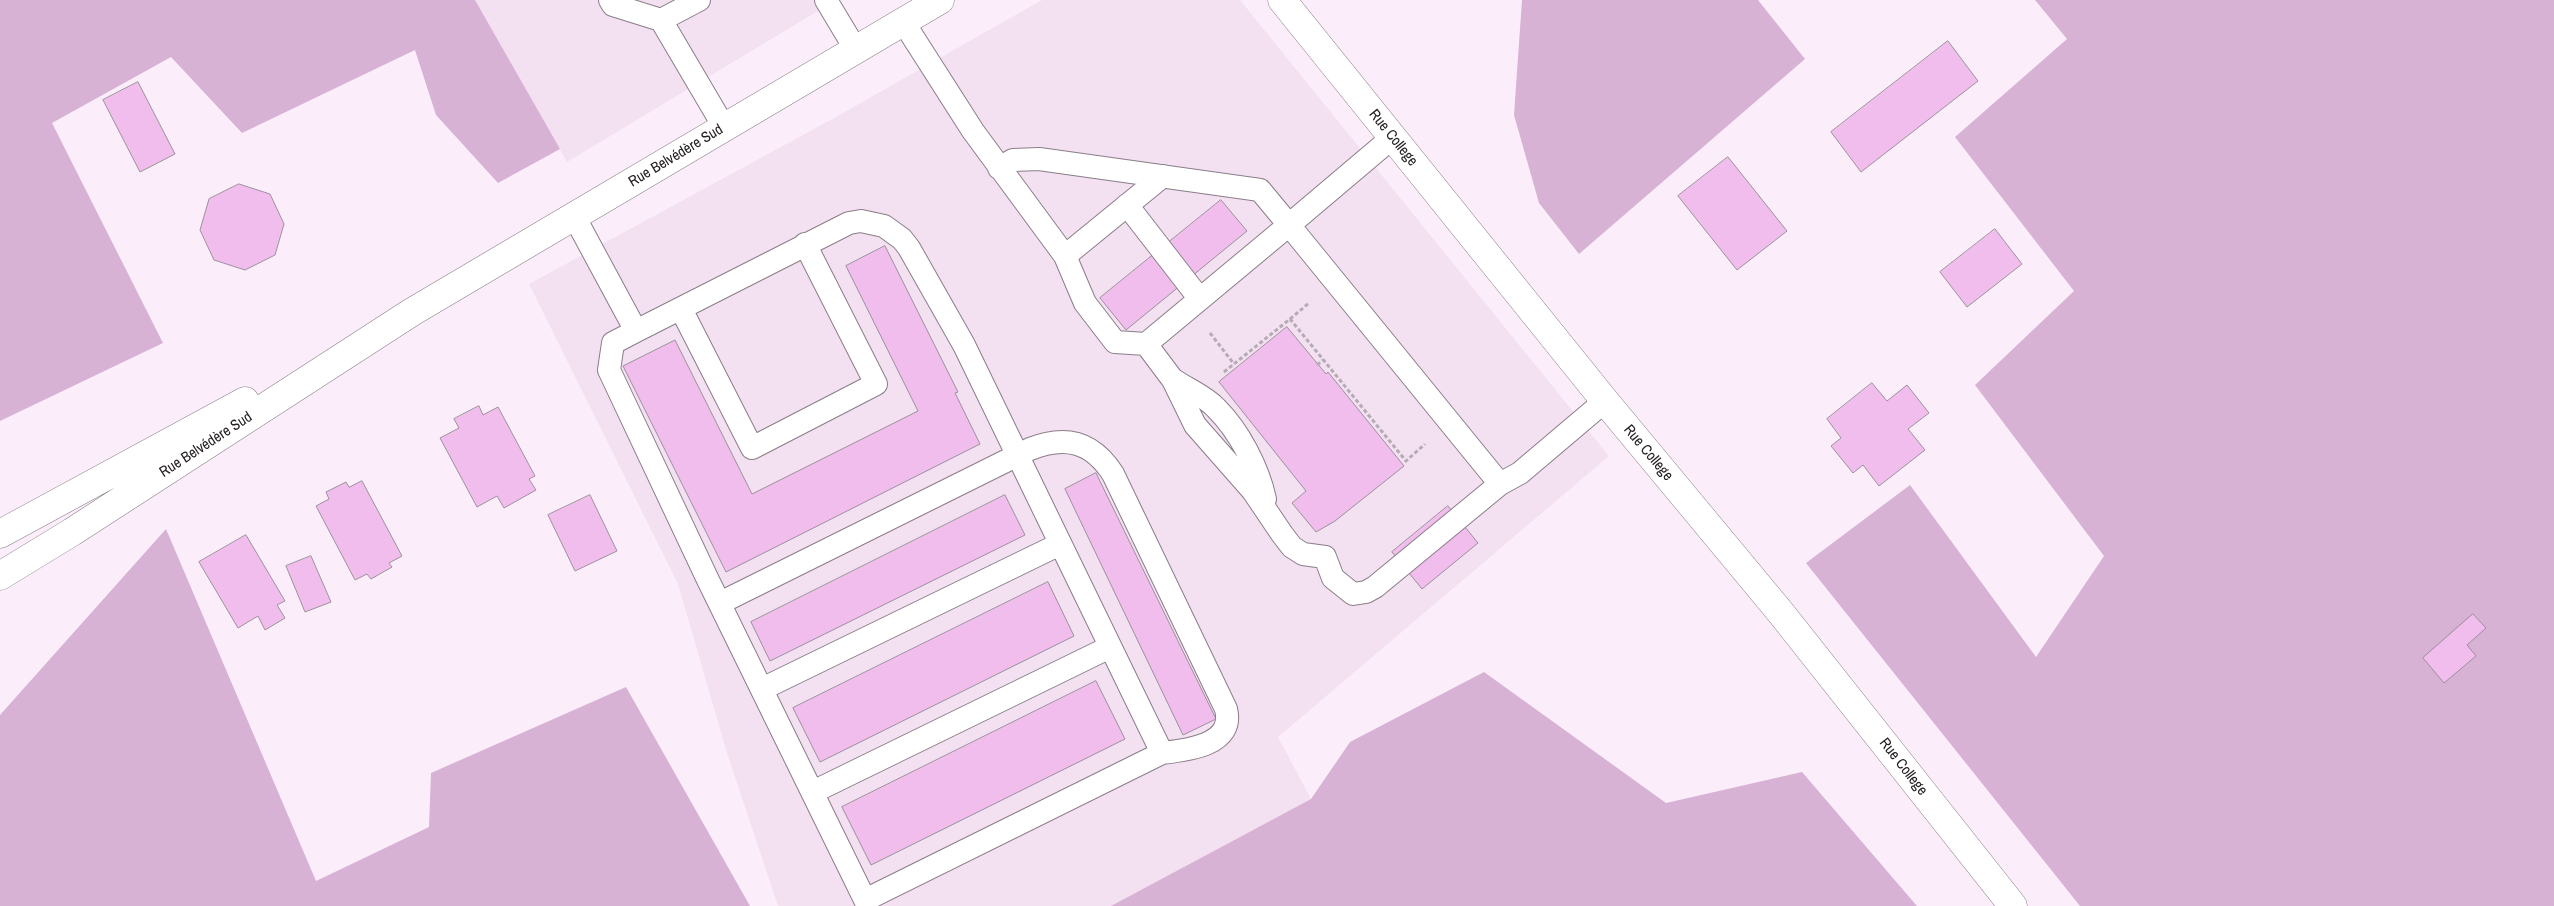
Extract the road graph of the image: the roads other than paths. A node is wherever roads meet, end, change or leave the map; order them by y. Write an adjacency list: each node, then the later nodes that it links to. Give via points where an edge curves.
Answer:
1 (610, 0): 6 (lane, via 613,5)
2 (699, 0): 6 (lane)
3 (826, 0): 8 (lane)
4 (940, 0): 7 (street, Rue Belvédère Sud)
5 (1282, 0): 10 (street, Rue College)
6 (661, 20): 9 (lane)
7 (904, 22): 8 (street, Rue Belvédère Sud); 11 (lane, via 950,98)
8 (856, 50): 9 (street, Rue Belvédère Sud)
9 (724, 127): 14 (street, Rue Belvédère Sud)
10 (1393, 138): 15 (lane); 23 (street, Rue College)
11 (999, 168): 12 (lane, via 1013,160 1039,159); 17 (lane)
12 (1163, 176): 13 (lane); 15 (lane, via 1260,190)
13 (1127, 205): 17 (lane); 18 (lane)
14 (574, 216): 20 (street, Rue Belvédère Sud); 21 (lane)
15 (1289, 225): 18 (lane); 25 (lane)
16 (805, 244): 19 (lane); 19 (lane, via 876,384 859,393 752,448); 24 (lane, via 838,228 861,222 884,226 902,239 964,345)
17 (1065, 256): 22 (lane, via 1085,303 1115,342)
18 (1199, 298): 22 (lane)
19 (681, 308): 21 (lane)
20 (412, 312): 26 (street, Rue Belvédère Sud); 28 (street, Rue Belvédère Sud)
21 (636, 331): 29 (lane, via 613,343 609,370)
22 (1146, 344): 25 (lane, via 1173,380 1195,425 1253,491 1292,547 1310,556 1325,557 1333,578 1347,591 1360,594 1375,588)
23 (1605, 402): 25 (lane, via 1520,473); 34 (street, Rue College, via 1781,613)
24 (1018, 455): 27 (lane); 29 (lane); 32 (lane, via 1045,443 1079,444 1099,456 1113,474 1228,716 1225,729 1215,739 1194,750)
25 (1500, 484)
26 (0, 534)
27 (1060, 544): 30 (lane); 31 (lane)
28 (0, 576)
29 (720, 603): 31 (lane)
30 (1110, 647): 32 (lane); 33 (lane)
31 (762, 689): 33 (lane)
32 (1162, 753): 33 (lane, via 865,900)
33 (813, 792)
34 (2012, 906)

